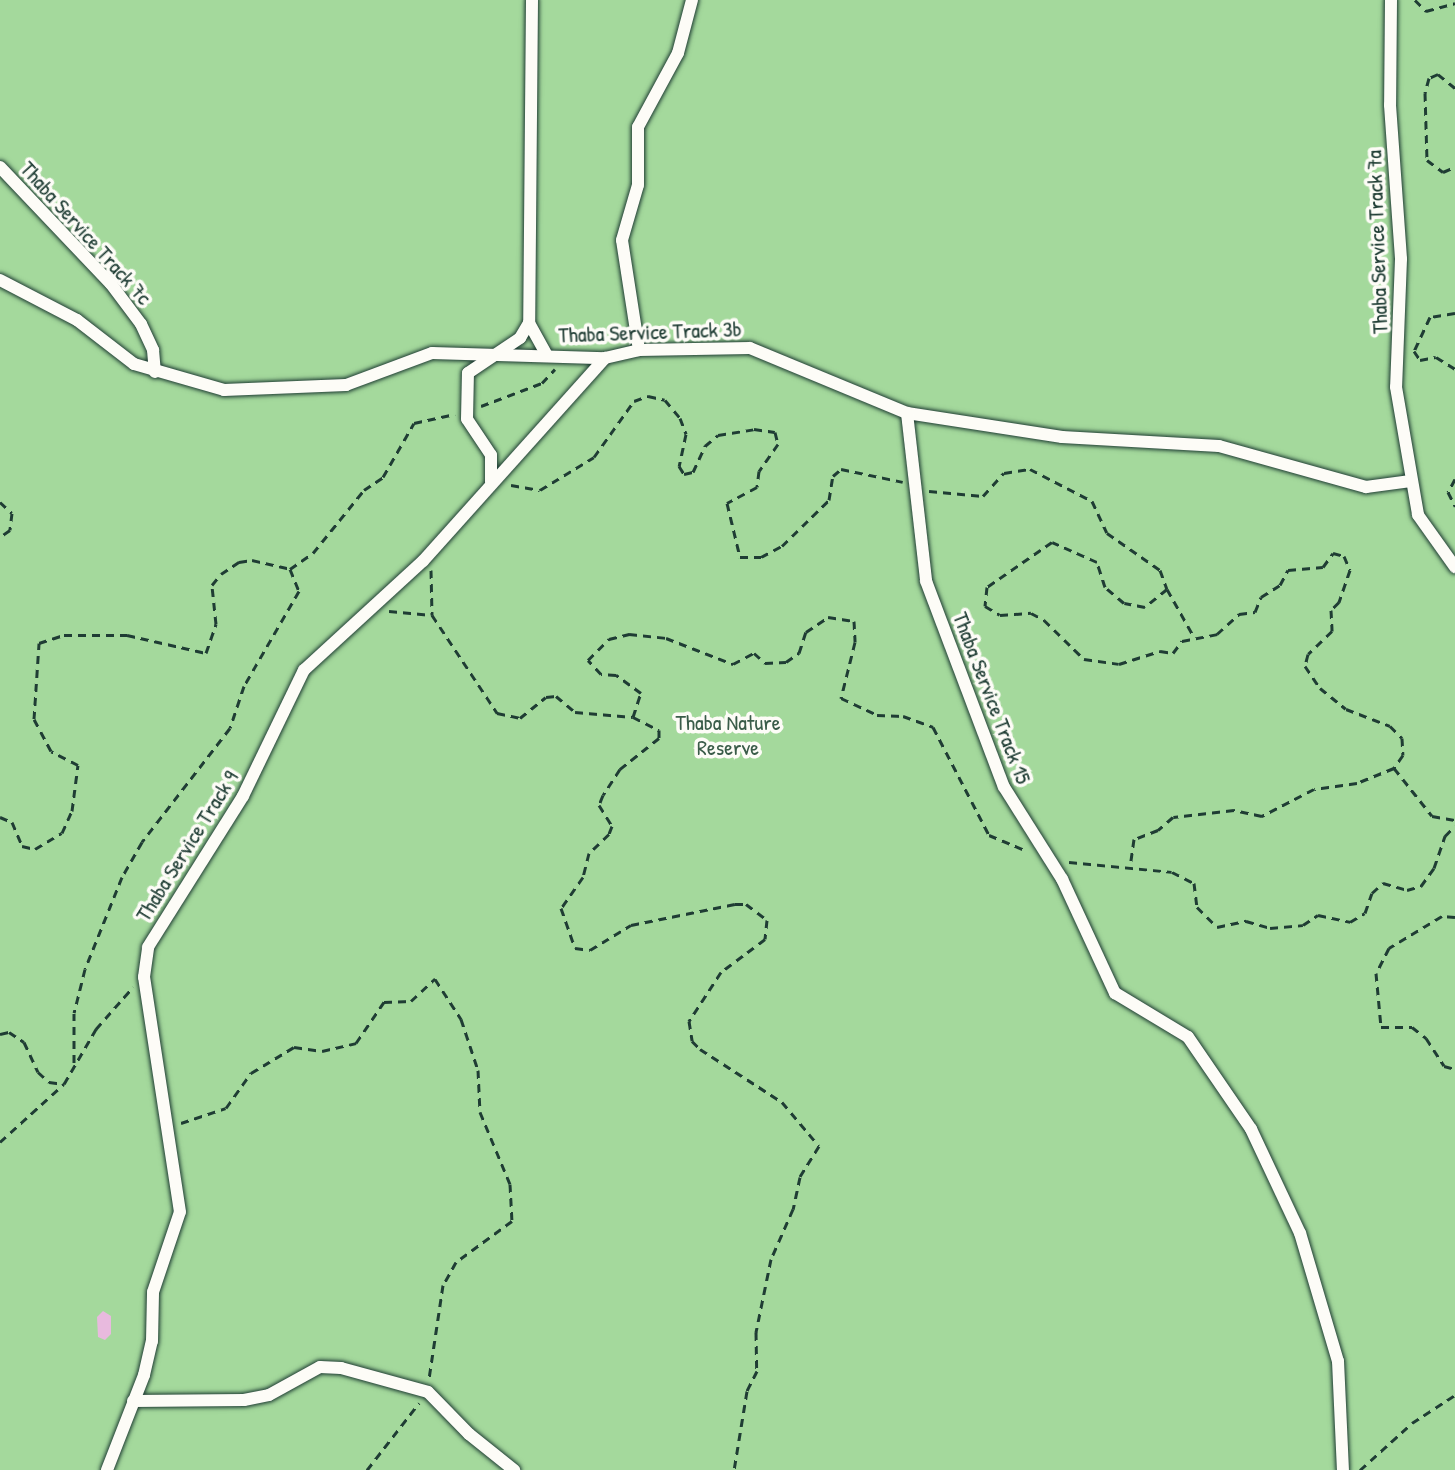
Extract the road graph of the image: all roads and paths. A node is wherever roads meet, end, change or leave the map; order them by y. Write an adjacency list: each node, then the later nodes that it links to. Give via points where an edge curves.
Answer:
1 (532, 0): 11 (street)
2 (692, 0): 12 (street, via 678,53 638,127 638,185 622,240)
3 (1391, 0): 22 (street, Thaba Service Track 7a, via 1390,105 1401,259 1396,387)
4 (1415, 0): 5 (path, via 1426,11)
5 (1455, 3)
6 (1455, 88): 8 (path, via 1438,74 1429,78 1425,93 1427,160 1443,172)
7 (0, 167): 18 (street, Thaba Service Track 7c, via 111,284 141,324 153,350)
8 (1455, 167)
9 (0, 280): 18 (street, Thaba Service Track 3b, via 77,320 134,364)
10 (1455, 313): 17 (path, via 1430,317 1414,351 1420,360 1436,357)
11 (529, 323): 13 (street, via 520,338); 14 (street)
12 (639, 350): 16 (street, Thaba Service Track 3b); 20 (street, Thaba Service Track 3b, via 750,348)
13 (488, 355): 14 (street, Thaba Service Track 3b); 18 (street, Thaba Service Track 3b, via 432,353 346,385 300,390 224,390); 19 (street, via 468,373)
14 (547, 355): 15 (street, Thaba Service Track 3b)
15 (566, 355): 16 (street, Thaba Service Track 3b); 19 (path, via 542,383)
16 (605, 358): 23 (street, Thaba Service Track 9)
17 (1455, 369)
18 (155, 372)
19 (466, 412): 23 (street, via 471,429 491,455); 30 (path, via 414,423 383,477 364,490 313,553)
20 (907, 413): 22 (street, Thaba Service Track 3b, via 1062,437 1245,450 1366,487); 24 (street, Thaba Service Track 15)
21 (1455, 479): 26 (path, via 1448,492)
22 (1411, 481): 29 (street, Thaba Service Track 7a, via 1418,515)
23 (491, 482): 24 (path, via 540,490 594,457 634,401 648,396 665,400 680,418 685,444 678,460 684,474 693,472 705,446 718,435 754,429 775,432 778,444 759,471 757,487 727,503 740,557 761,557 782,546 829,500 833,476 841,469 882,474); 28 (street, Thaba Service Track 9)
24 (915, 488): 31 (path, via 971,498 983,496 1014,468 1030,469 1092,501 1107,533 1160,570); 40 (street, Thaba Service Track 15, via 929,593 1004,787)
25 (0, 502): 27 (path, via 12,513 10,530)
26 (1455, 506)
27 (0, 537)
28 (431, 552): 32 (street, Thaba Service Track 9); 33 (path)
29 (1455, 567)
30 (290, 569): 37 (path, via 252,560 221,574 212,585 216,624 206,653 127,635 64,635 39,643 34,719 51,751 78,765 74,799 62,833 35,849 22,846 12,822); 45 (path, via 299,591 244,686 230,728 142,842 122,877 85,969 74,1013)
31 (1167, 589): 34 (path); 34 (path, via 1145,607 1124,603 1105,587 1097,562 1052,542 996,577 983,596 985,606 1000,615 1031,613 1044,620 1084,659 1119,664 1160,651 1173,653)
32 (367, 615): 33 (path, via 403,608); 43 (street, Thaba Service Track 9, via 309,665 292,687 269,748 164,919)
33 (432, 615): 35 (path, via 488,703 506,718 520,718 546,697 556,696 592,717)
34 (1194, 637): 36 (path, via 1217,634 1239,614 1261,608 1261,597 1280,585 1288,570 1323,567 1333,553 1344,556 1350,570 1331,610 1332,631 1304,662 1327,695 1402,738 1403,755)
35 (633, 717): 40 (path, via 641,693 616,675 601,674 588,660 609,639 629,634 666,638 733,664 754,653 765,663 786,662 799,653 806,632 828,617 854,621 855,642 841,698 877,715 903,716 933,727 989,835); 56 (path, via 655,724 659,738 620,769 599,805 612,826 589,853 583,877 561,908 575,948 590,950 631,925 735,904 746,904 763,916 765,939 721,972 691,1013 689,1033 700,1049 782,1102 819,1146 800,1177 793,1209 771,1259 756,1332 757,1371 747,1391)
36 (1394, 768): 38 (path, via 1432,816); 41 (path, via 1357,783 1314,789 1262,816 1234,810 1173,817 1134,839)
37 (0, 817)
38 (1455, 820)
39 (1455, 826): 41 (path, via 1421,886 1407,890 1383,883 1372,893 1365,913 1350,922 1318,915 1303,925 1270,928 1246,921 1217,927 1197,907 1194,883 1163,868)
40 (1051, 861): 41 (path); 57 (street, Thaba Service Track 15, via 1115,993 1188,1037 1251,1129 1300,1233 1338,1361)
41 (1130, 867)
42 (1455, 917): 46 (path, via 1442,916 1389,948 1376,973 1381,1027 1412,1027 1444,1066)
43 (144, 966): 45 (path); 48 (street)
44 (0, 1034): 47 (path, via 9,1032 24,1042 38,1072 49,1082)
45 (74, 1063): 47 (path)
46 (1455, 1069)
47 (64, 1084): 49 (path)
48 (169, 1125): 50 (path, via 226,1108 251,1073 294,1047 322,1051 356,1043 384,1002 411,1001 435,979 466,1031 478,1070 480,1112 510,1184 512,1221 456,1262 443,1285); 52 (street, via 180,1212 157,1274 152,1341)
49 (0, 1142)
50 (428, 1392): 52 (street, via 320,1367 269,1395 244,1400); 54 (path); 55 (street)
51 (1455, 1395): 58 (path, via 1412,1423)
52 (133, 1401): 53 (street)
53 (107, 1470)
54 (367, 1470)
55 (514, 1470)
56 (734, 1470)
57 (1343, 1470)
58 (1360, 1470)

